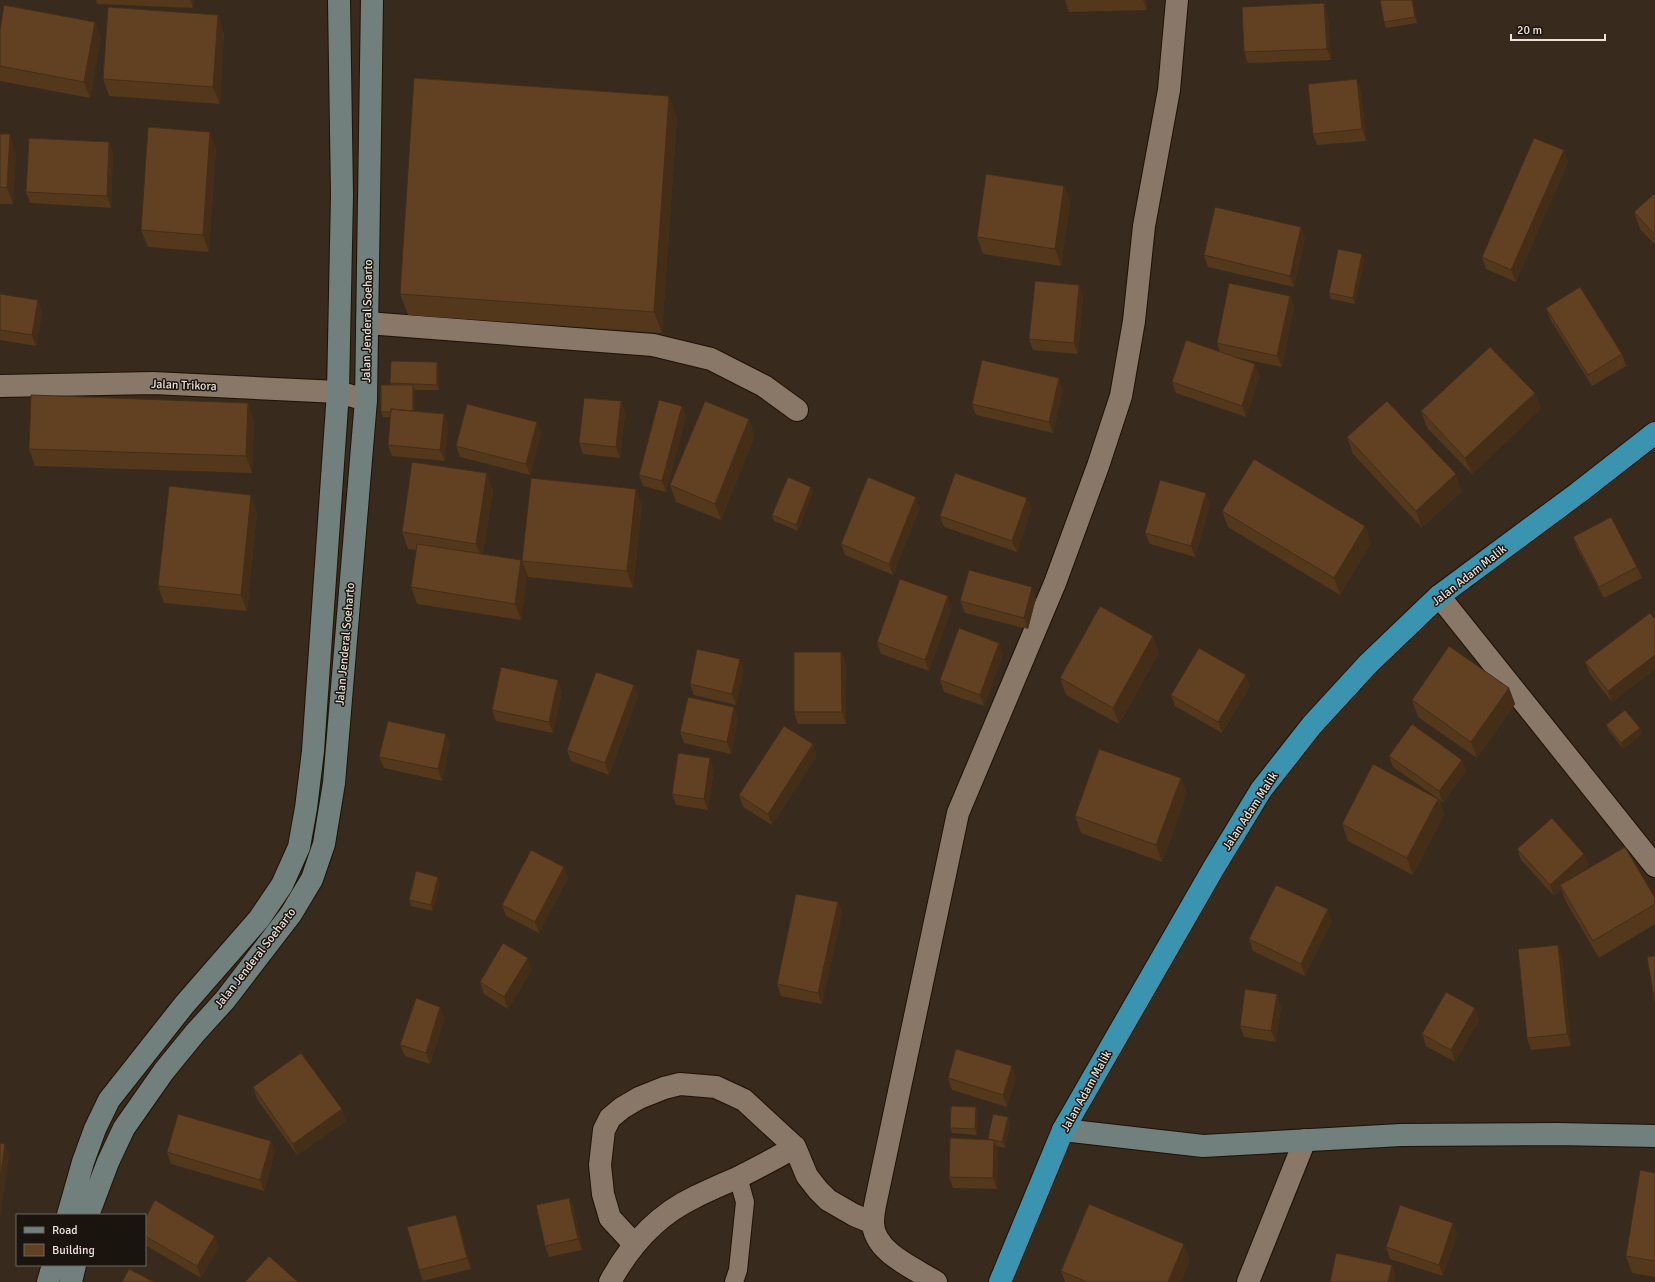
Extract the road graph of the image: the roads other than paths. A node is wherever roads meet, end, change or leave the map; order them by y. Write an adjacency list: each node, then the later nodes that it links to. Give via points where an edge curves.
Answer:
1 (339, 0): 6 (main road, Jalan Jenderal Soeharto, via 342,195)
2 (372, 0): 4 (main road, Jalan Jenderal Soeharto)
3 (1177, 0): 19 (street, via 1169,90 1144,226 1134,321 1121,396 1054,583 958,813)
4 (367, 323): 7 (main road, Jalan Jenderal Soeharto); 8 (street, via 653,344 711,360 764,386)
5 (0, 386): 6 (street, Jalan Trikora, via 153,383)
6 (338, 392): 7 (street, Jalan Trikora); 17 (main road, Jalan Jenderal Soeharto, via 314,750 299,848 282,885 259,919 184,1005 109,1100 92,1136)
7 (366, 400): 18 (main road, Jalan Jenderal Soeharto, via 334,783 324,844 312,879 291,914 225,1000 194,1033 164,1071 124,1128)
8 (797, 410)
9 (1655, 433): 10 (highway, Jalan Adam Malik)
10 (1439, 596): 11 (street); 12 (highway, Jalan Adam Malik, via 1368,664 1312,725 1261,790)
11 (1655, 866)
12 (1063, 1130): 14 (main road, via 1203,1146); 28 (highway, Jalan Adam Malik)
13 (1655, 1136): 14 (main road, via 1401,1135)
14 (1305, 1140): 29 (street)
15 (795, 1148): 16 (street); 19 (street, via 808,1176 828,1200 854,1216); 20 (street, via 744,1100 716,1087 680,1084 664,1088 622,1108 610,1118 604,1130 600,1165 603,1194 610,1218)
16 (738, 1178): 20 (street, via 694,1197 672,1210); 26 (lane, via 745,1202 738,1270)
17 (68, 1214)
18 (88, 1214)
19 (873, 1223): 27 (street, via 878,1242 890,1254)
20 (634, 1244): 25 (street)
21 (53, 1266): 23 (main road)
22 (75, 1266): 24 (main road)
23 (48, 1282)
24 (71, 1282)
25 (610, 1282)
26 (734, 1282)
27 (936, 1282)
28 (1000, 1282)
29 (1248, 1282)

